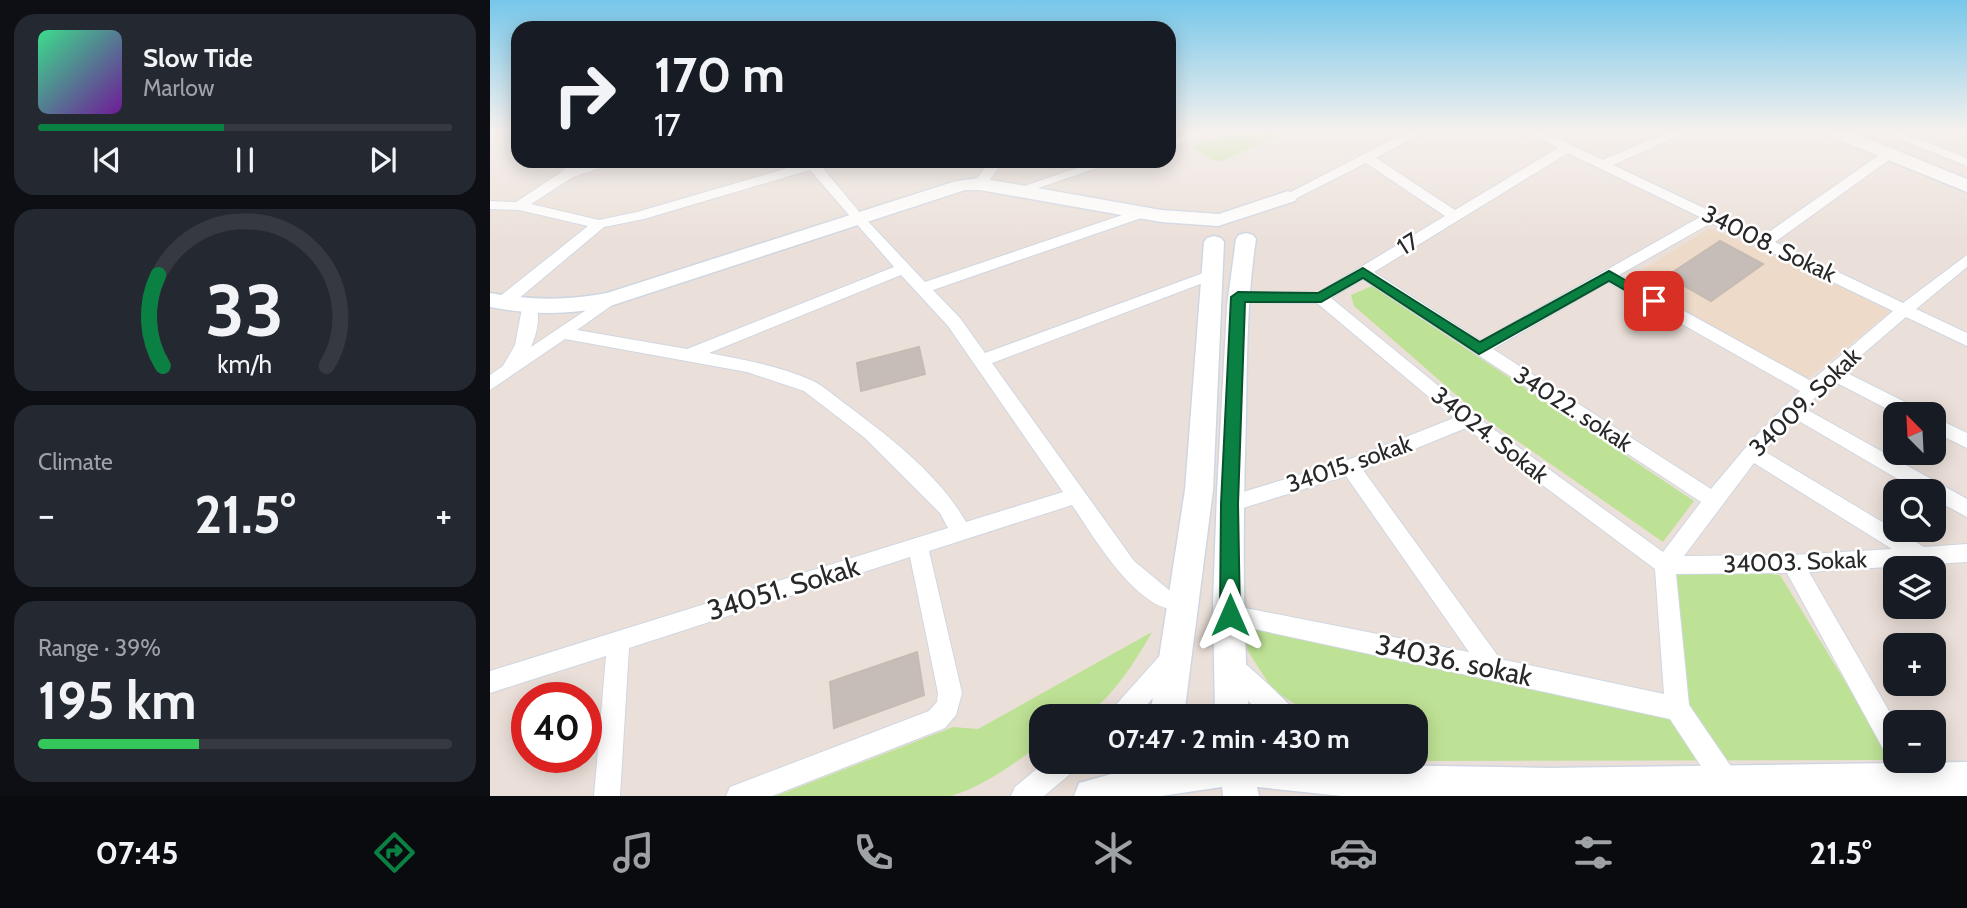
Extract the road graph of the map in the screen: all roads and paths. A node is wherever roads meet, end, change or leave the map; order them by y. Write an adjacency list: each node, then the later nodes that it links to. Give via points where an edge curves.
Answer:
1 (572, 168): 13 (street)
2 (589, 168): 13 (street)
3 (796, 168): 24 (street)
4 (821, 168): 23 (street)
5 (992, 168): 14 (street)
6 (1088, 168): 16 (street)
7 (1346, 168): 17 (street)
8 (1381, 168): 21 (street)
9 (1534, 168): 21 (street, 17)
10 (1612, 168): 22 (street, 34008. Sokak)
11 (1869, 168): 27 (street)
12 (1923, 168): 15 (street)
13 (568, 174): 19 (street)
14 (980, 184): 16 (street); 23 (street, via 942,190)
15 (1967, 186)
16 (1016, 191): 20 (street)
17 (1288, 197): 25 (street); 26 (street)
18 (490, 205): 19 (street)
19 (519, 206): 24 (street)
20 (1152, 215): 25 (street); 33 (street)
21 (1454, 216): 30 (street, 17)
22 (1711, 217): 27 (street, 34008. Sokak); 32 (street)
23 (857, 218): 29 (street); 36 (street)
24 (600, 224): 37 (street)
25 (1216, 229): 26 (street, via 1235,244); 31 (street)
26 (1248, 237): 34 (street)
27 (1765, 242): 39 (street, 34008. Sokak)
28 (1967, 260): 39 (street, 34009. Sokak)
29 (904, 268): 33 (street); 43 (street)
30 (1363, 272): 35 (street, 17); 42 (street, 34022. sokak)
31 (1211, 275): 44 (street); 66 (street, via 1199,490)
32 (1609, 276): 42 (street); 47 (street)
33 (923, 288): 44 (street)
34 (1238, 297): 35 (street); 57 (street)
35 (1321, 298): 50 (street, 34024. Sokak)
36 (610, 299): 38 (street, via 577,306); 40 (street)
37 (497, 300): 38 (street)
38 (529, 307): 46 (street, via 531,323 523,349)
39 (1905, 310): 41 (street, 34008. Sokak); 45 (street, 34009. Sokak)
40 (563, 333): 43 (street); 46 (street)
41 (1967, 340)
42 (1479, 349): 56 (street, 34022. sokak)
43 (687, 356): 59 (street, via 747,366 810,387 913,472 947,507)
44 (983, 360): 55 (street)
45 (1832, 373): 47 (street, 34009. Sokak); 48 (street)
46 (496, 380)
47 (1813, 390): 49 (street, 34009. Sokak)
48 (1889, 402)
49 (1792, 409): 53 (street, 34009. Sokak); 58 (street)
50 (1468, 420): 54 (street, 34015. sokak); 65 (street, 34024. Sokak)
51 (1946, 430): 52 (street)
52 (1967, 441)
53 (1752, 453): 56 (street, 34009. Sokak); 62 (street)
54 (1350, 467): 57 (street, 34015. sokak); 71 (street)
55 (1076, 496): 59 (street, 34051. Sokak); 66 (street, via 1127,567 1164,599)
56 (1713, 500): 65 (street, 34009. Sokak)
57 (1230, 504): 67 (street)
58 (1967, 509)
59 (962, 534): 60 (street, 34051. Sokak)
60 (918, 546): 68 (street, 34051. Sokak); 89 (street, via 950,693 948,707 937,720)
61 (1967, 554): 62 (street, 34003. Sokak)
62 (1921, 556)
63 (1883, 558): 64 (street, 34003. Sokak)
64 (1793, 564): 65 (street, 34003. Sokak); 78 (street)
65 (1665, 565): 77 (street)
66 (1185, 601): 69 (street)
67 (1230, 615): 70 (street); 71 (street, 34036. sokak)
68 (618, 640): 72 (street, 34051. Sokak); 88 (street)
69 (1177, 654): 73 (street); 74 (street)
70 (1228, 662): 75 (street); 76 (street)
71 (1493, 668): 77 (street, 34036. sokak)
72 (490, 682)
73 (1132, 704)
74 (1169, 704)
75 (1231, 704)
76 (1270, 704)
77 (1677, 709): 87 (street)
78 (1883, 724)
79 (1883, 773): 87 (street)
80 (1923, 773): 85 (street)
81 (1050, 774): 90 (street)
82 (1371, 774): 86 (street)
83 (1237, 775): 84 (street); 86 (street)
84 (1159, 779): 91 (street)
85 (1967, 780)
86 (1384, 783): 87 (street)
87 (1727, 783)
88 (607, 796)
89 (739, 796)
90 (1024, 796)
91 (1093, 796)

